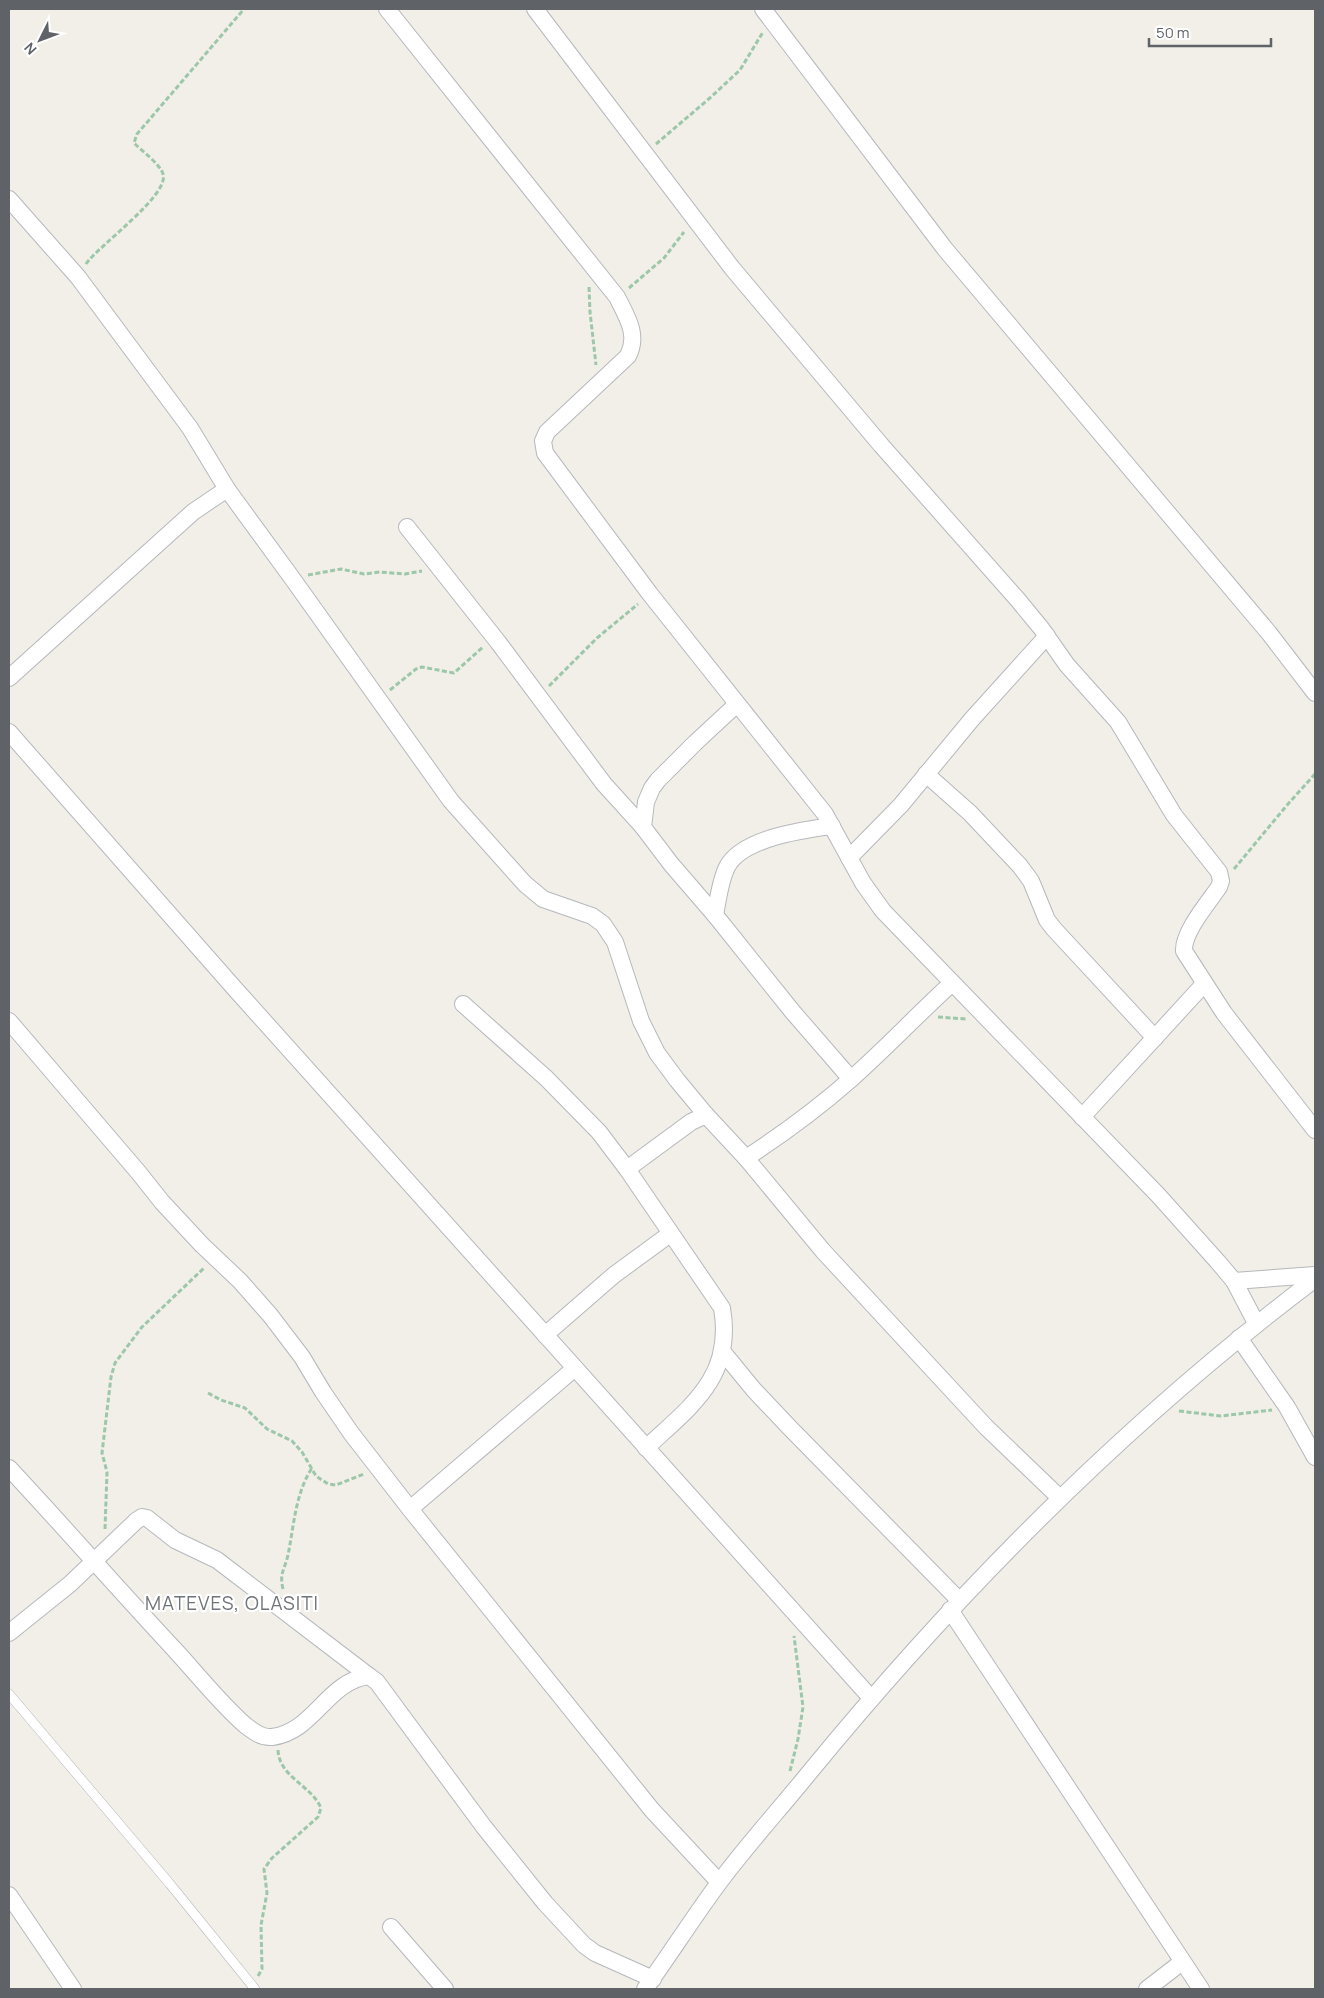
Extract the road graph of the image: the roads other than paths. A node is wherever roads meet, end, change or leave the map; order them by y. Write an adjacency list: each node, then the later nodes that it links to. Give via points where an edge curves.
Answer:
1 (387, 9): 10 (street, via 617,297 630,322 634,340 628,356 547,432 543,448 650,594)
2 (535, 9): 7 (street, via 769,314)
3 (767, 14): 9 (street, via 945,249 1269,633)
4 (9, 199): 5 (street, via 78,277 190,428)
5 (227, 489): 8 (street, via 193,512); 23 (street, via 451,801 543,899 592,916 603,924 615,942 641,1021 657,1052)
6 (407, 527): 14 (street, via 604,784)
7 (1047, 636): 12 (street); 18 (street, via 1070,670 1118,722 1174,815 1219,872 1221,881 1184,943 1184,951)
8 (9, 678)
9 (1315, 693)
10 (737, 704): 13 (street); 14 (street, via 658,780 646,802)
11 (9, 732): 33 (street)
12 (926, 774): 15 (street); 21 (street, via 970,813 1020,866 1031,881 1054,929)
13 (832, 826): 15 (street); 16 (street, via 790,833 738,854 727,867)
14 (642, 827): 16 (street)
15 (849, 858): 17 (street, via 884,911)
16 (715, 915): 22 (street)
17 (952, 983): 22 (street); 24 (street)
18 (1204, 984): 21 (street); 25 (street)
19 (463, 1004): 27 (street, via 568,1100)
20 (9, 1021): 41 (street, via 162,1202 240,1281 290,1341 328,1400)
21 (1156, 1038): 24 (street)
22 (851, 1079): 26 (street, via 783,1134)
23 (706, 1115): 26 (street); 27 (street, via 691,1122)
24 (1082, 1117): 31 (street)
25 (1315, 1130)
26 (746, 1158): 40 (street, via 823,1251 929,1366 986,1427)
27 (627, 1168): 28 (street)
28 (670, 1234): 33 (street, via 614,1275); 35 (street, via 722,1308 725,1328)
29 (1315, 1275): 31 (street)
30 (1315, 1279): 32 (street)
31 (1234, 1280): 32 (street)
32 (1256, 1323): 34 (street)
33 (545, 1335): 36 (street)
34 (1239, 1338): 38 (street, via 1288,1407); 40 (street)
35 (722, 1351): 37 (street, via 713,1378 698,1399); 43 (street, via 754,1390)
36 (575, 1368): 37 (street); 41 (street)
37 (646, 1448): 47 (street)
38 (1315, 1457)
39 (9, 1468): 42 (street)
40 (1060, 1498): 43 (street)
41 (410, 1509): 48 (street, via 652,1810)
42 (94, 1561): 44 (street); 45 (street, via 136,1521 148,1518 175,1540 218,1560); 45 (street, via 245,1724 259,1735 287,1734 346,1682)
43 (955, 1605): 47 (street); 51 (street)
44 (9, 1633)
45 (369, 1676): 52 (street, via 377,1682 484,1827 545,1903 595,1953)
46 (9, 1694): 53 (lane, via 164,1876)
47 (871, 1698): 48 (street)
48 (719, 1882): 52 (street)
49 (9, 1896): 54 (street)
50 (391, 1928): 55 (street)
51 (1182, 1962): 56 (street); 57 (street)
52 (649, 1984)
53 (253, 1987)
54 (73, 1989)
55 (446, 1989)
56 (1147, 1989)
57 (1201, 1989)

